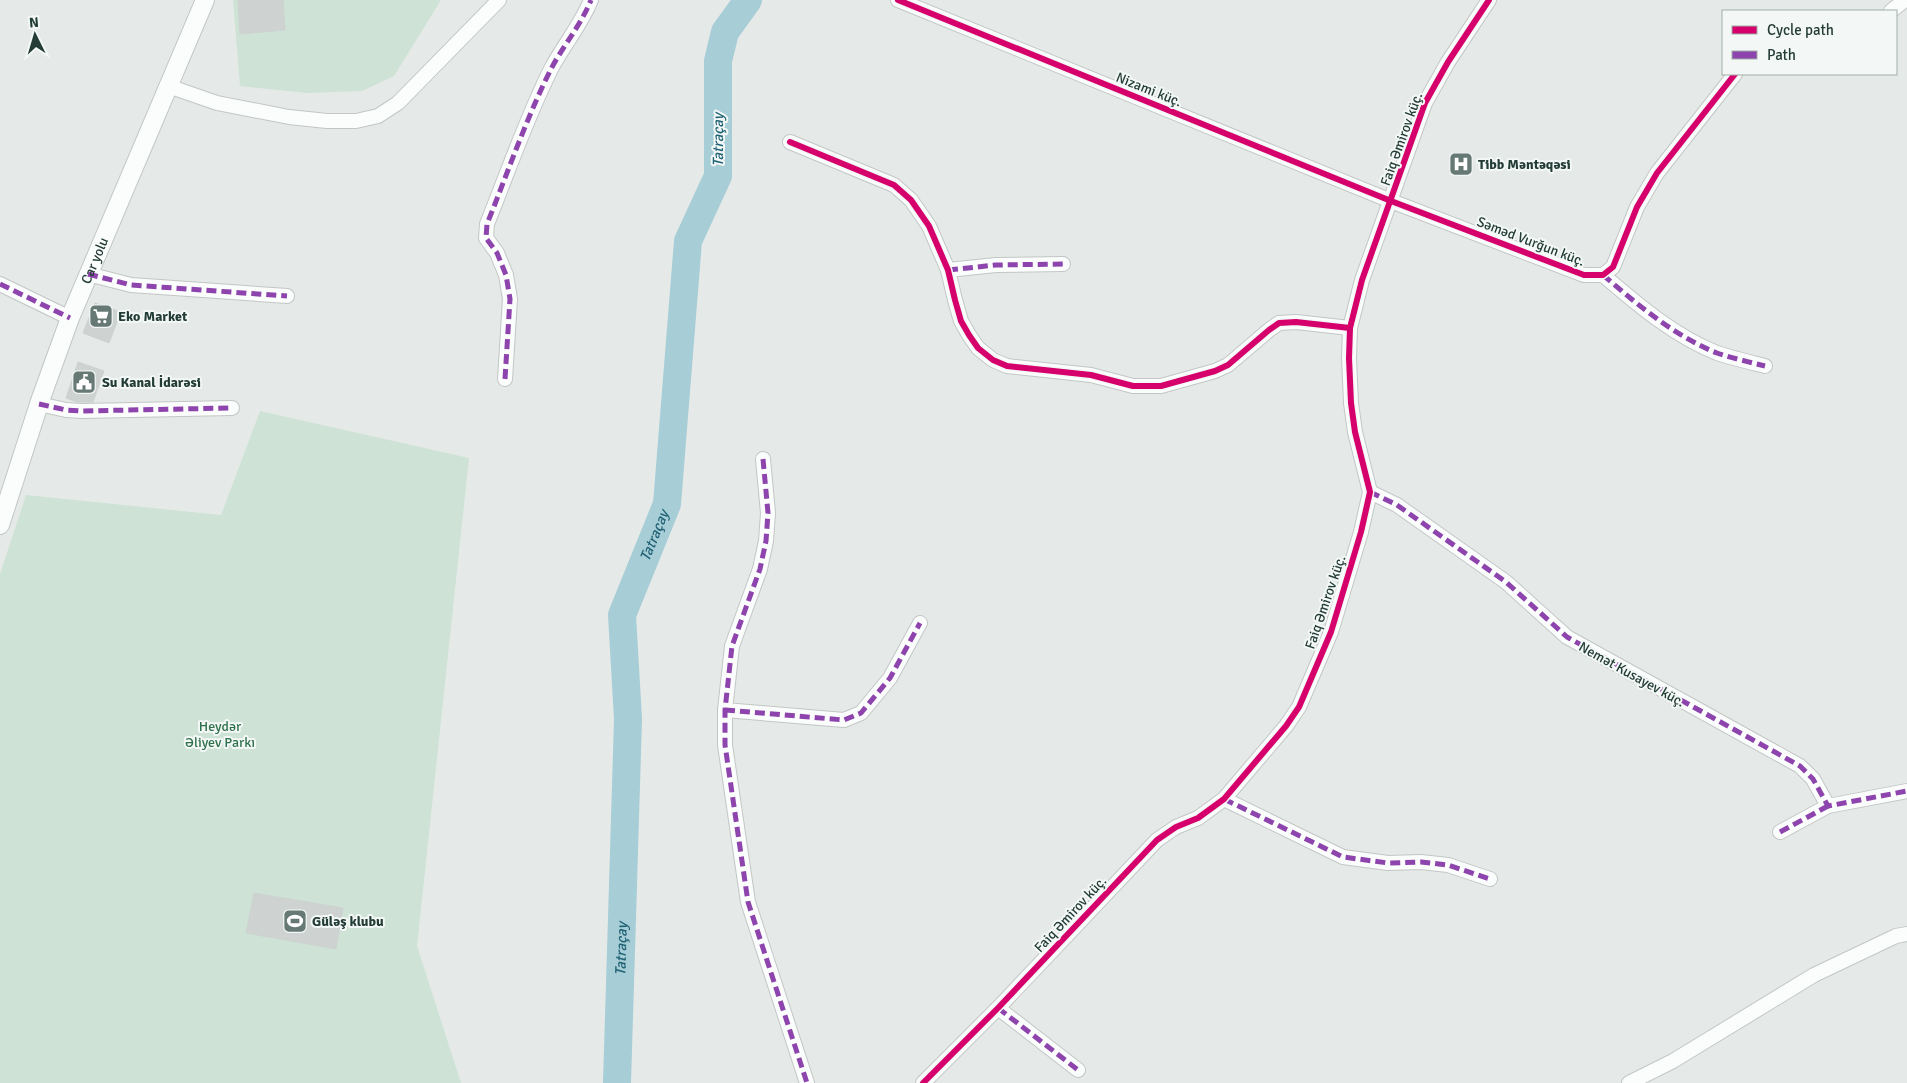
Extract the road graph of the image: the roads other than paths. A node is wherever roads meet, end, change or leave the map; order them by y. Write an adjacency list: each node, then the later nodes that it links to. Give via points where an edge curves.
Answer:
1 (204, 0): 9 (street, Car yolu)
2 (499, 0): 9 (street, via 398,103 378,116 347,121 289,117 217,103)
3 (591, 0): 21 (street, via 534,105 487,224 486,238 506,275 510,299)
4 (898, 0): 11 (street, Nizami küç.)
5 (1489, 0): 11 (street, Faiq Əmirov küç., via 1425,103)
6 (1905, 0): 7 (street)
7 (1892, 10)
8 (1735, 75): 15 (street, via 1656,173 1637,207 1613,267)
9 (168, 86): 14 (street, Car yolu)
10 (790, 142): 13 (street, via 894,185 911,200 929,226)
11 (1391, 201): 15 (street, Səməd Vurğun küç., via 1562,268 1584,275); 19 (street, Faiq Əmirov küç., via 1362,280)
12 (1063, 264): 13 (street)
13 (948, 270): 19 (street, via 961,320 978,348 993,360 1007,366 1091,375 1133,386 1161,386 1215,371 1228,365 1279,323)
14 (88, 274): 17 (street, via 130,285); 18 (street, Car yolu)
15 (1602, 275): 20 (street, via 1686,338 1717,352)
16 (0, 284): 18 (street)
17 (287, 296)
18 (70, 318): 22 (street, Car yolu)
19 (1350, 328): 25 (street, Faiq Əmirov küç., via 1351,402)
20 (1765, 366)
21 (505, 380)
22 (39, 404): 23 (street, via 82,412); 26 (street, Car yolu)
23 (232, 408)
24 (763, 460): 28 (street, via 768,513 766,541 760,569 732,646)
25 (1370, 492): 30 (street, Faiq Əmirov küç., via 1331,632 1299,707); 31 (street, Nemət Kusayev küç., via 1397,505 1506,582 1567,637 1800,766 1813,779)
26 (0, 525)
27 (920, 623): 28 (street, via 890,678 861,713 844,720)
28 (725, 710): 37 (street, via 725,745 748,902)
29 (1907, 791): 31 (street)
30 (1224, 799): 33 (street, via 1343,857 1448,866); 35 (street, Faiq Əmirov küç., via 1198,818 1157,840)
31 (1828, 806): 32 (street)
32 (1780, 832)
33 (1490, 879)
34 (1907, 934): 39 (street, via 1896,936 1814,975 1673,1061)
35 (998, 1008): 36 (street); 38 (street, Faiq Əmirov küç.)
36 (1078, 1070)
37 (807, 1083)
38 (924, 1083)
39 (1629, 1083)

